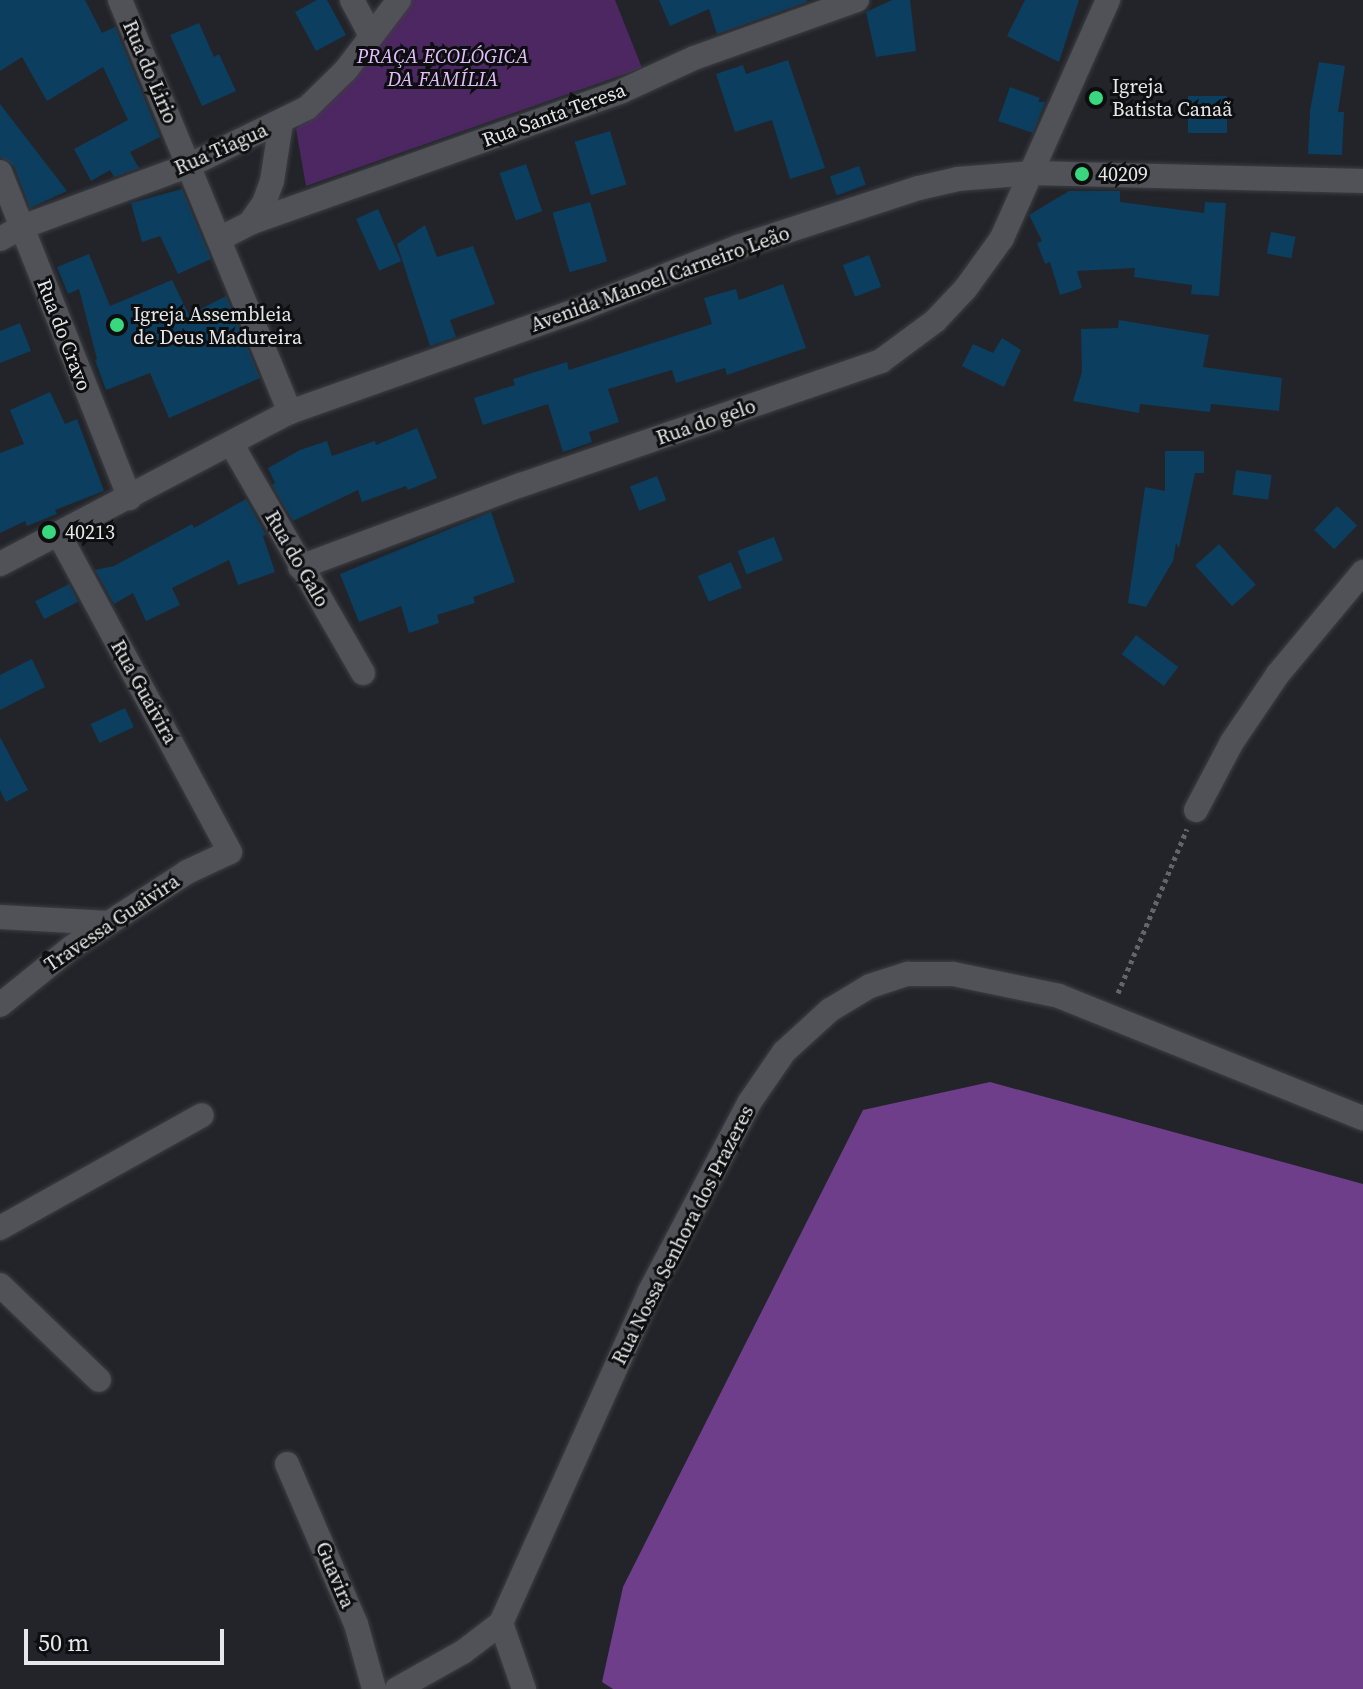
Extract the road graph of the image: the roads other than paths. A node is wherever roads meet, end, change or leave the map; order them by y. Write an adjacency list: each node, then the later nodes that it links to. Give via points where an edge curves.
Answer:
1 (120, 0): 8 (street, Rua do Lirio)
2 (352, 0): 6 (street)
3 (399, 0): 6 (street, Rua Tiagua)
4 (857, 0): 12 (street, Rua Santa Teresa, via 694,58 622,91)
5 (1108, 0): 10 (street, Rua do gelo)
6 (371, 35): 7 (street, Rua Tiagua, via 332,86)
7 (281, 123): 8 (street, Rua Tiagua); 12 (street, via 272,181)
8 (190, 165): 13 (street, Rua Tiagua); 15 (street, Rua do Lirio)
9 (0, 172): 13 (street, Rua do Cravo)
10 (1033, 173): 11 (street, Avenida Manoel Carneiro Leão); 16 (street, Avenida Manoel Carneiro Leão, via 957,179 893,196 738,247); 21 (street, Rua do gelo, via 1002,238 966,288 935,321 881,361)
11 (1363, 181)
12 (250, 223): 15 (street)
13 (22, 227): 14 (street, Rua Tiagua); 18 (street, Rua do Cravo)
14 (0, 239)
15 (219, 239): 16 (street, Rua do Lirio)
16 (290, 412): 17 (street, Avenida Manoel Carneiro Leão)
17 (232, 445): 18 (street, Avenida Manoel Carneiro Leão); 21 (street, Rua do Galo)
18 (130, 498): 19 (street, Avenida Manoel Carneiro Leão)
19 (58, 533): 20 (street, Avenida Manoel Carneiro Leão); 25 (street, Rua Guaivira)
20 (0, 564)
21 (300, 567): 23 (street, Rua do Galo)
22 (1363, 572): 24 (street, via 1278,674 1232,742)
23 (363, 673)
24 (1196, 810)
25 (230, 852): 27 (street, Travessa Guaivira, via 187,872)
26 (0, 917): 27 (street)
27 (109, 923): 28 (street, Travessa Guaivira)
28 (0, 1005)
29 (202, 1115): 31 (street)
30 (1363, 1118): 35 (street, Rua Nossa Senhora dos Prazeres, via 1059,996 953,974 908,974 870,986 830,1010 784,1052 749,1103 649,1293)
31 (0, 1228)
32 (0, 1285): 33 (street)
33 (99, 1380)
34 (287, 1464): 36 (street, Guavira, via 356,1624)
35 (501, 1623): 37 (street, Rua Nossa Senhora dos Prazeres, via 463,1652); 38 (street)
36 (374, 1689)
37 (397, 1689)
38 (524, 1689)

